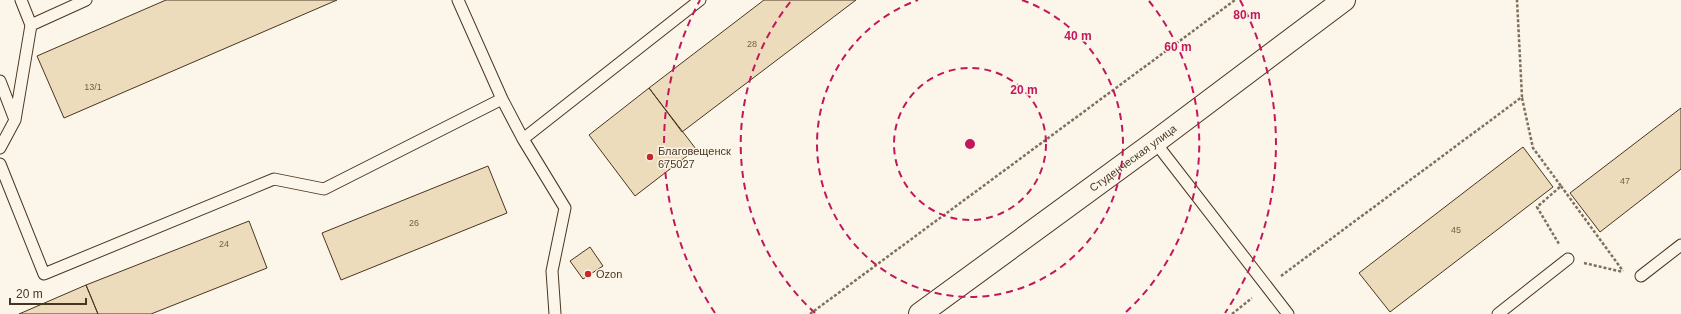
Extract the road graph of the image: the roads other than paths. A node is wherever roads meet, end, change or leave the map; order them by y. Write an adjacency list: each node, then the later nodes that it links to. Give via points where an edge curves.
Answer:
1 (21, 0): 6 (lane)
2 (86, 0): 6 (lane)
3 (458, 0): 8 (lane)
4 (700, 0): 10 (lane)
5 (1344, 0): 11 (street, Студенческая улица)
6 (31, 25): 9 (lane)
7 (0, 81): 9 (lane)
8 (502, 99): 10 (lane); 13 (lane, via 324,188 274,179 44,274)
9 (16, 120): 12 (lane)
10 (523, 139): 17 (lane, via 565,208 552,271)
11 (1155, 142): 18 (street, Студенческая улица); 19 (lane)
12 (0, 148)
13 (0, 164)
14 (1681, 244): 16 (lane)
15 (1568, 259): 20 (lane)
16 (1640, 276)
17 (555, 314)
18 (920, 314)
19 (1288, 314)
20 (1498, 314)

